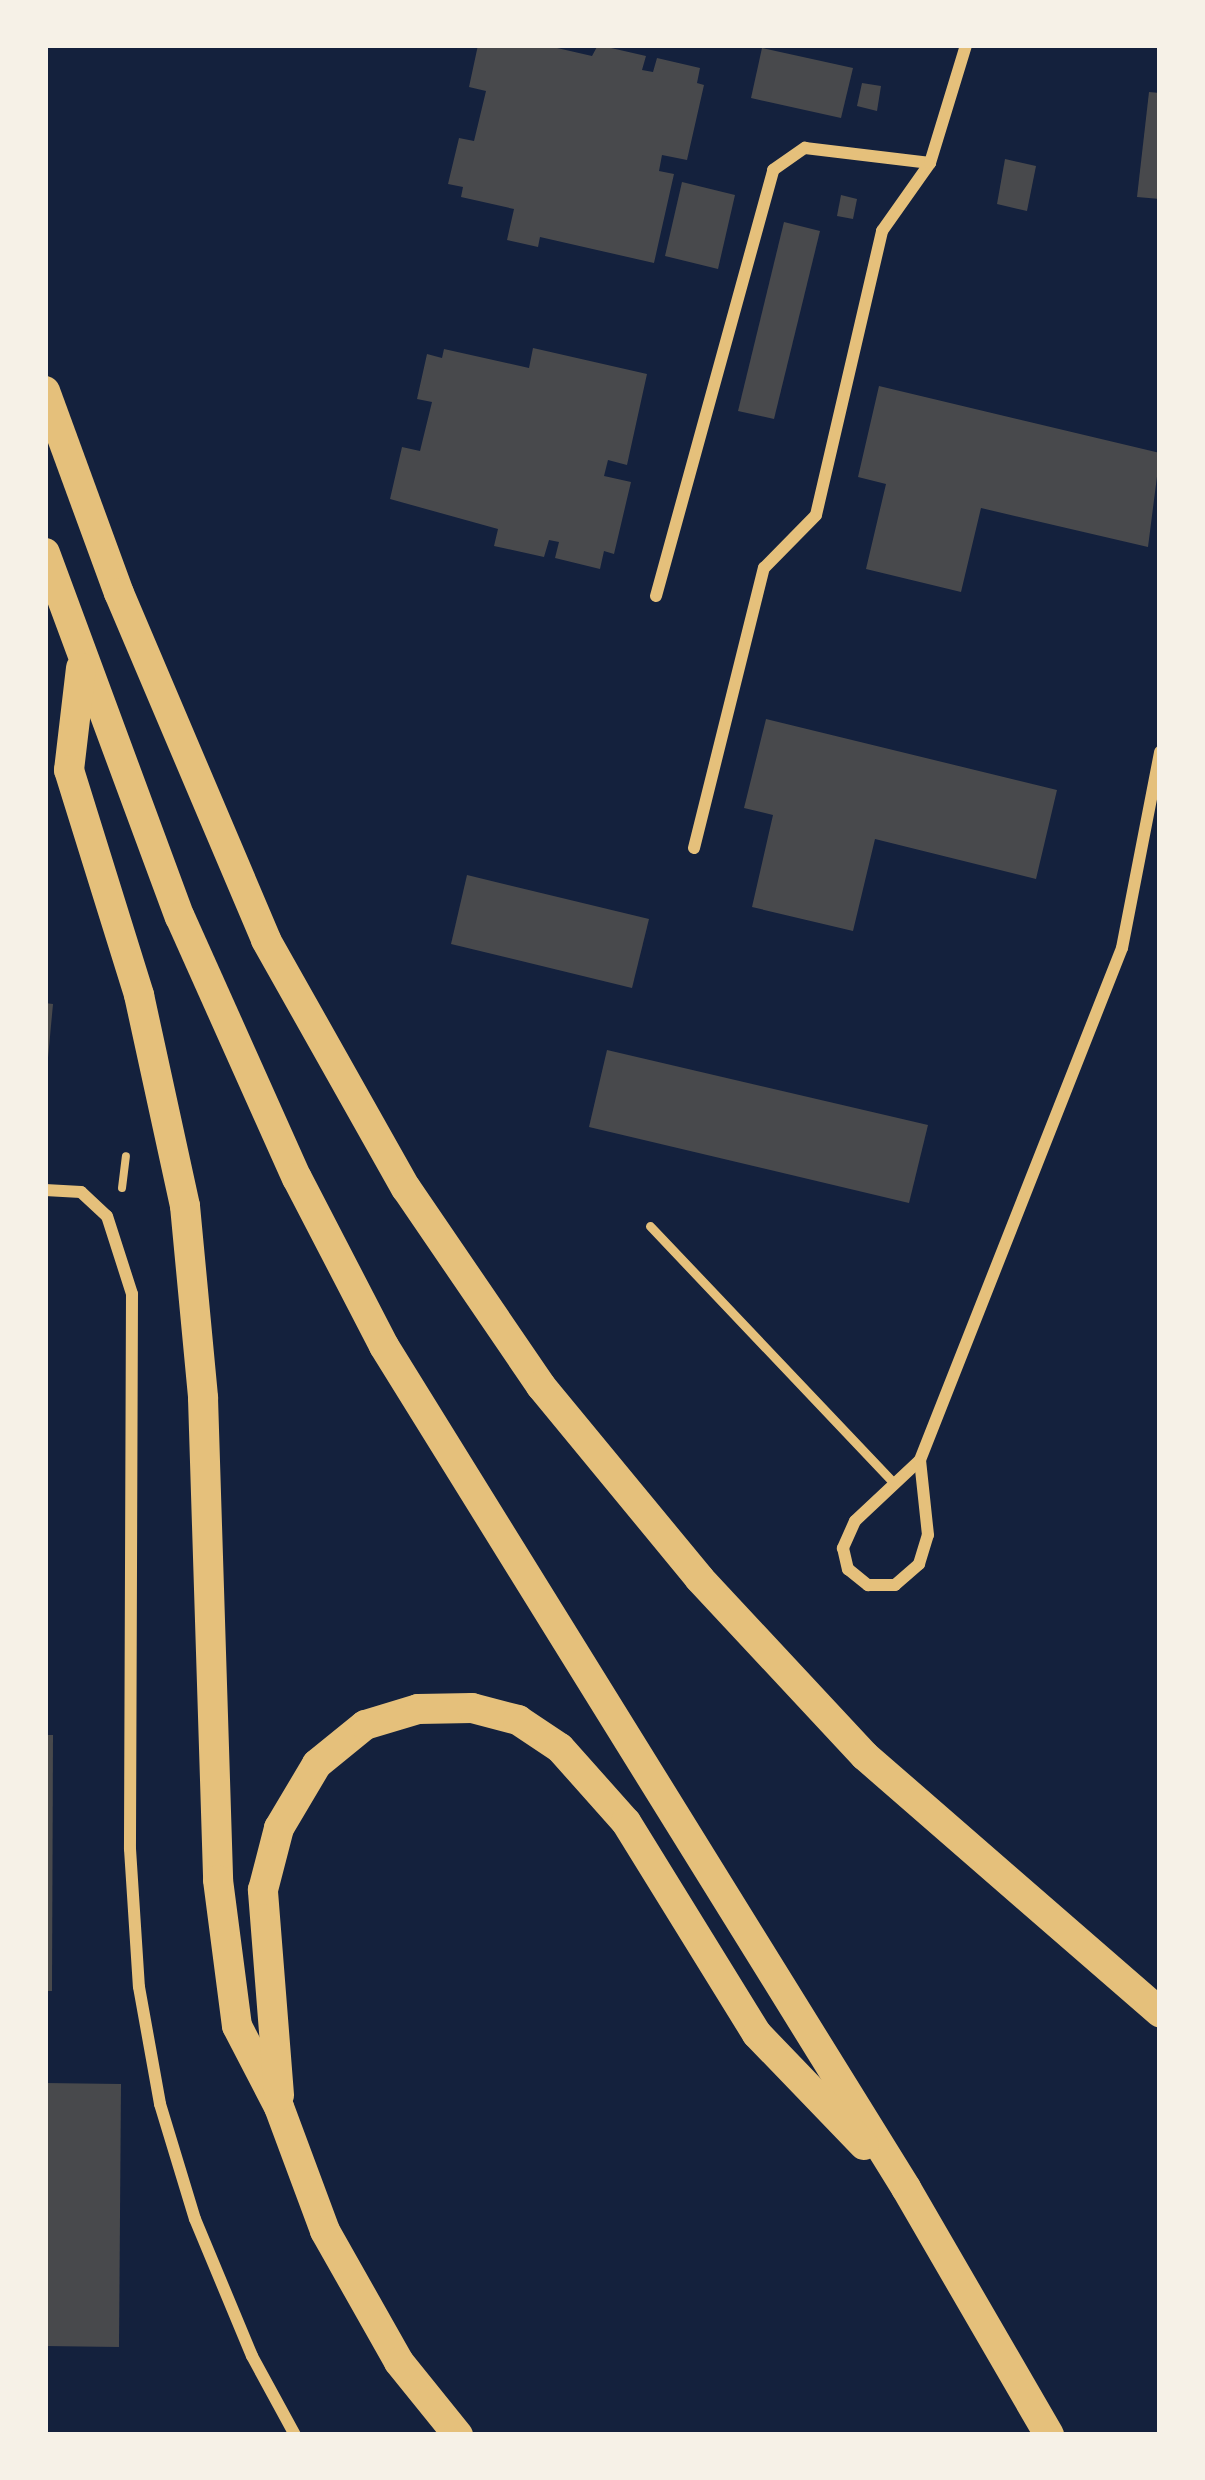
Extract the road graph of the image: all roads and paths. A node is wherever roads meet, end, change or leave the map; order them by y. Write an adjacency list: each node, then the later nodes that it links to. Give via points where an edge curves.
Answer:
1 (966, 45): 2 (street)
2 (930, 163): 5 (street, via 806,148 773,170); 8 (street, via 882,231 816,515 764,568)
3 (45, 391): 13 (main road, via 119,593 266,940 406,1188 541,1386 699,1578 865,1756)
4 (45, 554): 6 (main road)
5 (656, 596)
6 (81, 662): 14 (main road, via 69,770 139,995 185,1206 203,1398 218,1880 237,2026); 15 (main road, via 180,917 296,1178 384,1346)
7 (1160, 752): 11 (street, via 1114,970)
8 (694, 848)
9 (45, 1190): 16 (street, via 81,1192 107,1216 132,1294 130,1849 139,1987 160,2104 195,2219)
10 (650, 1226): 12 (lane)
11 (920, 1460): 12 (street); 12 (street, via 928,1535 919,1564 895,1586 868,1585 848,1569 843,1548 855,1521)
12 (892, 1480)
13 (1160, 2012)
14 (279, 2107): 15 (main road, via 263,1890 279,1828 317,1764 365,1725 418,1709 472,1708 518,1720 560,1748 626,1822 757,2034); 17 (main road, via 325,2231 399,2362)
15 (906, 2188): 18 (main road)
16 (296, 2435)
17 (458, 2435)
18 (1049, 2435)

